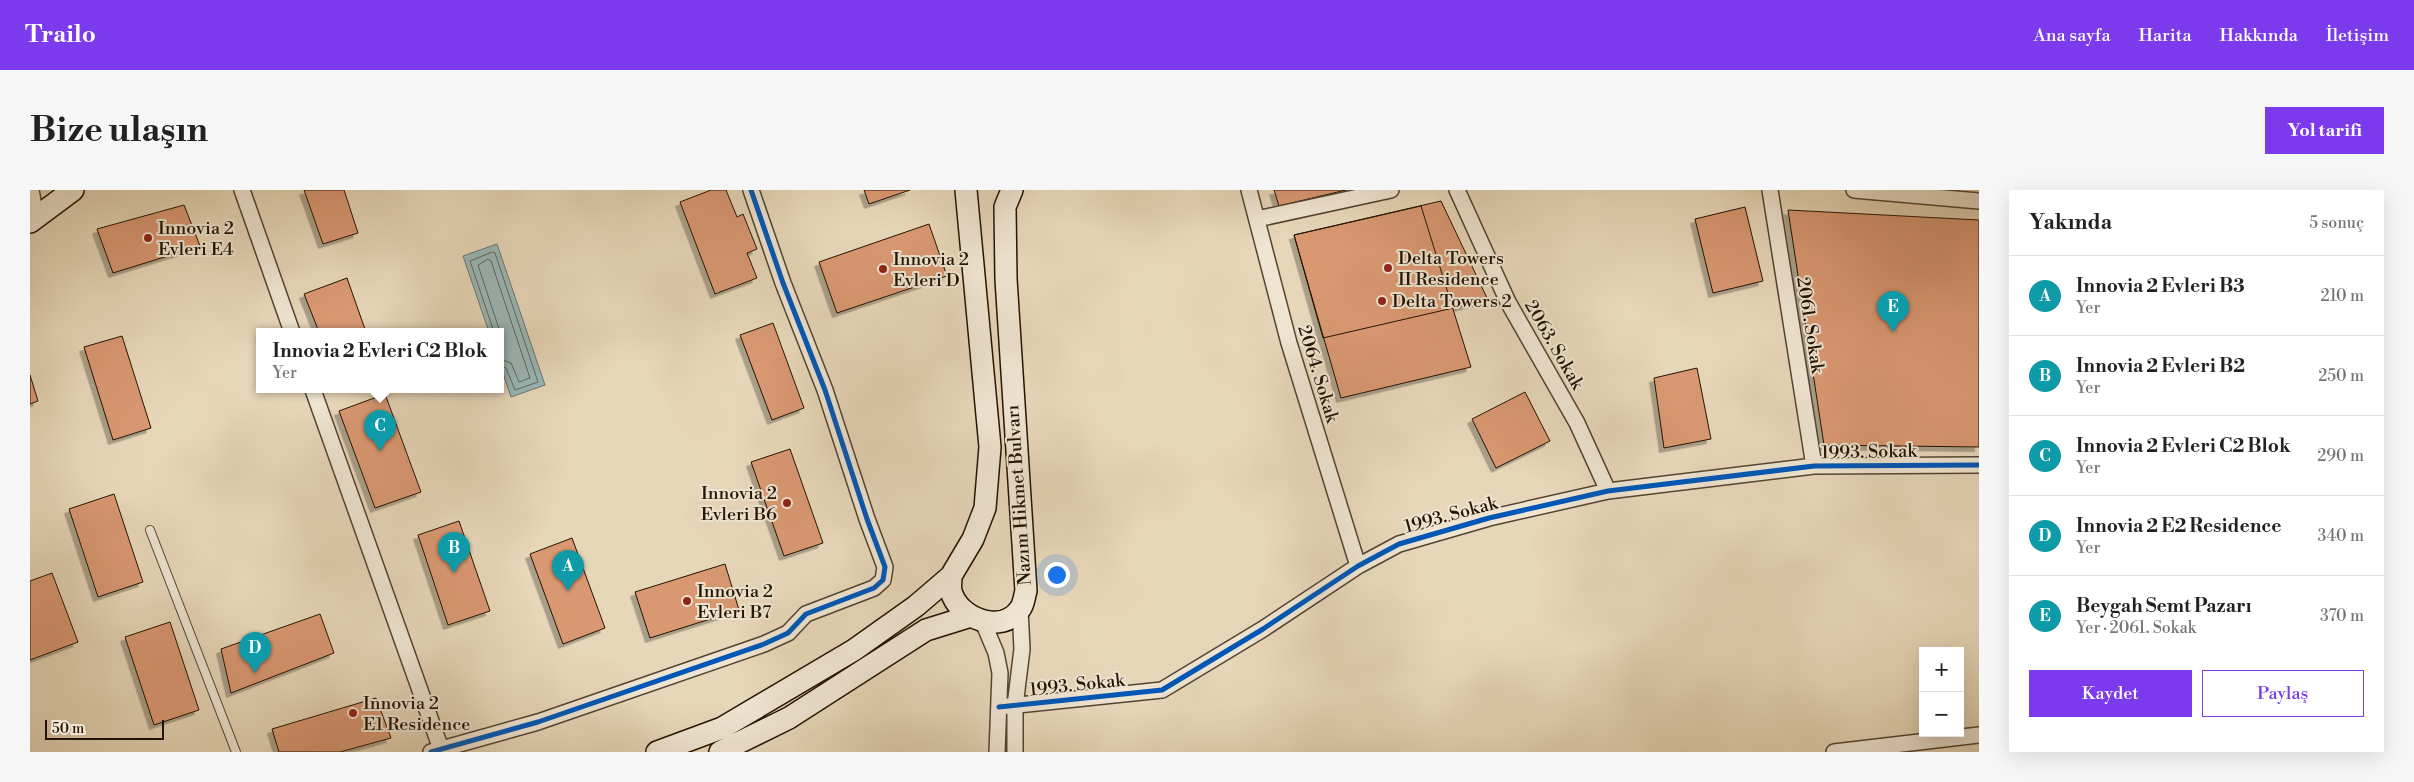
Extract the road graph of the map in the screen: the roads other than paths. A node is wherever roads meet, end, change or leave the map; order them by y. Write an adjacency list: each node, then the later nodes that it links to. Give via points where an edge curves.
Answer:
1 (31, 190): 13 (street)
2 (73, 190): 13 (main road)
3 (242, 190): 15 (street)
4 (751, 190): 28 (street, via 825,390 885,567 883,580 874,588 806,614 788,633 764,644 524,727)
5 (966, 190): 22 (main road, Nazım Hikmet Bulvarı, via 990,447 985,508 973,539)
6 (1249, 190): 14 (street, 2064. Sokak)
7 (1391, 190): 14 (street, via 1354,195)
8 (1457, 190): 19 (street, 2063. Sokak, via 1508,302 1577,424)
9 (1770, 190): 18 (street, 2061. Sokak)
10 (1854, 190): 12 (street)
11 (1010, 191): 23 (main road, Nazım Hikmet Bulvarı, via 1005,207 1006,279 1026,591)
12 (1979, 201)
13 (33, 219)
14 (1257, 219): 21 (street, 2064. Sokak, via 1289,344)
15 (291, 328)
16 (314, 393): 28 (street)
17 (1979, 465): 18 (street, 1993. Sokak)
18 (1814, 466): 19 (street, 1993. Sokak)
19 (1608, 491): 21 (street, 1993. Sokak, via 1489,518 1399,544)
20 (150, 530): 29 (lane)
21 (1358, 566): 25 (street, 1993. Sokak, via 1162,690)
22 (950, 576): 24 (main road, via 951,592 959,606); 30 (main road, Nazım Hikmet Bulvarı, via 916,606 854,650 722,728)
23 (1020, 608): 24 (main road, Nazım Hikmet Bulvarı, via 1006,621); 25 (street, via 1022,649)
24 (977, 619): 26 (street, via 996,653 1000,674); 31 (main road, Nazım Hikmet Bulvarı, via 926,630 789,718)
25 (1016, 706): 26 (street, 1993. Sokak); 33 (street)
26 (999, 707): 32 (street)
27 (1979, 735): 34 (street)
28 (436, 751)
29 (236, 752)
30 (657, 752)
31 (720, 752)
32 (996, 752)
33 (1015, 752)
34 (1834, 752)

